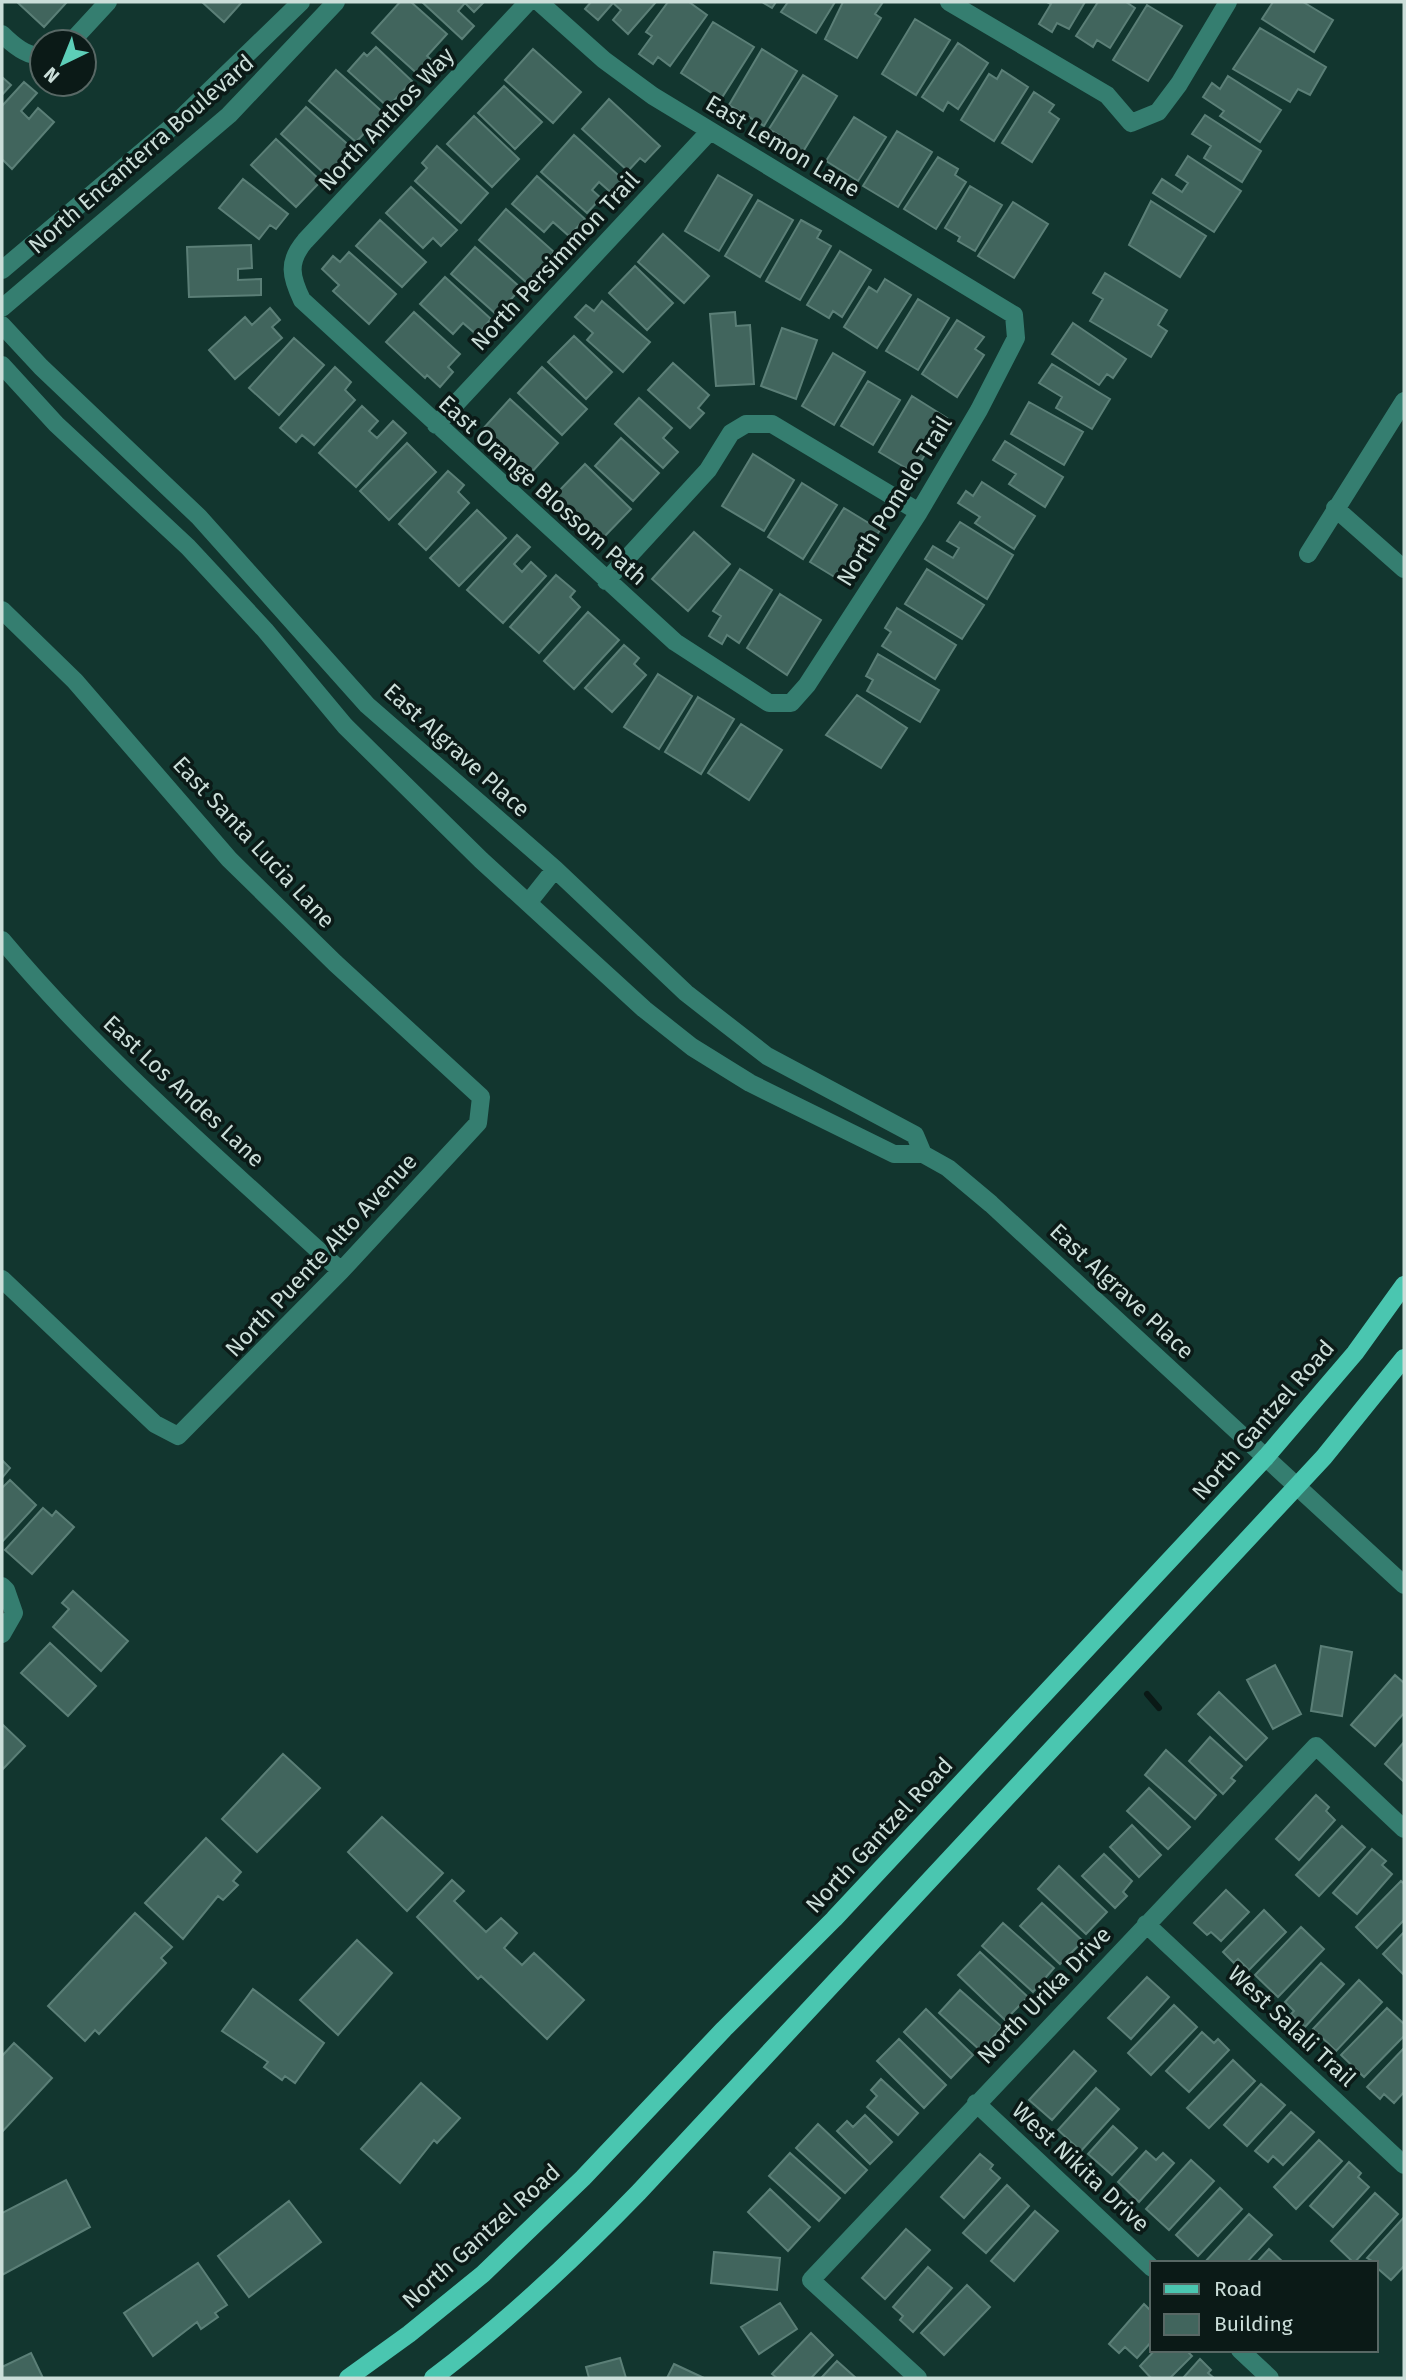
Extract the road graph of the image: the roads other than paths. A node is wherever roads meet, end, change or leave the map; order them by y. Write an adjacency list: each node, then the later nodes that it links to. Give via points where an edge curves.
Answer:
1 (108, 2): 8 (street)
2 (301, 2): 12 (street, North Encanterra Boulevard, via 174,125)
3 (336, 2): 14 (street, North Encanterra Boulevard, via 229,115)
4 (528, 2): 13 (street, North Anthos Way, via 300,247)
5 (539, 2): 11 (street, East Lemon Lane, via 604,60)
6 (949, 2): 7 (street, via 1107,95 1131,123 1158,112)
7 (1228, 2)
8 (84, 28)
9 (2, 34): 10 (street)
10 (28, 51)
11 (710, 131): 15 (street, East Lemon Lane); 19 (street, North Persimmon Trail)
12 (2, 270)
13 (290, 275): 19 (street, East Orange Blossom Path, via 302,300)
14 (2, 308)
15 (1014, 315): 21 (street, North Pomelo Trail, via 1016,338)
16 (2, 325): 27 (street, East Algrave Place, via 199,517 367,705)
17 (2, 365): 28 (street, East Algrave Place, via 56,424 188,547 345,726)
18 (1404, 401): 20 (street)
19 (436, 425): 24 (street, East Orange Blossom Path)
20 (1335, 508): 22 (street); 23 (street)
21 (919, 512): 24 (street, via 772,424 746,424 731,433 708,470); 26 (street, North Pomelo Trail)
22 (1308, 554)
23 (1404, 569)
24 (606, 581): 26 (street, East Orange Blossom Path, via 676,642 727,678 769,703)
25 (2, 610): 30 (street, East Santa Lucia Lane, via 75,681 229,859)
26 (791, 703)
27 (555, 869): 28 (street); 31 (street, East Algrave Place, via 722,1023 798,1075 915,1135)
28 (528, 903): 31 (street, East Algrave Place, via 644,1009 713,1062 894,1154)
29 (2, 940): 32 (street, East Los Andes Lane, via 53,1001 100,1047)
30 (481, 1097): 32 (street, North Puente Alto Avenue, via 478,1123)
31 (923, 1154): 36 (street, East Algrave Place, via 948,1168 991,1204)
32 (341, 1271): 33 (street, North Puente Alto Avenue, via 178,1436 155,1424)
33 (2, 1279)
34 (1404, 1285): 36 (main road, North Gantzel Road, via 1355,1353)
35 (1404, 1358): 37 (main road)
36 (1266, 1457): 37 (street, East Algrave Place); 47 (main road, North Gantzel Road, via 834,1919 583,2178 483,2274)
37 (1298, 1485): 38 (street, East Algrave Place); 48 (main road, via 639,2192 540,2290)
38 (1404, 1585)
39 (2, 1586): 40 (street, via 14,1613)
40 (2, 1634)
41 (1404, 1829): 42 (street, North Urika Drive, via 1316,1746)
42 (1146, 1924): 43 (street, North Urika Drive); 44 (street, West Salali Trail)
43 (975, 2103): 45 (street, West Nikita Drive); 49 (street, North Urika Drive, via 811,2280)
44 (1404, 2165)
45 (1150, 2266)
46 (1242, 2352): 50 (street)
47 (348, 2378)
48 (433, 2378)
49 (918, 2378)
50 (1270, 2378)

